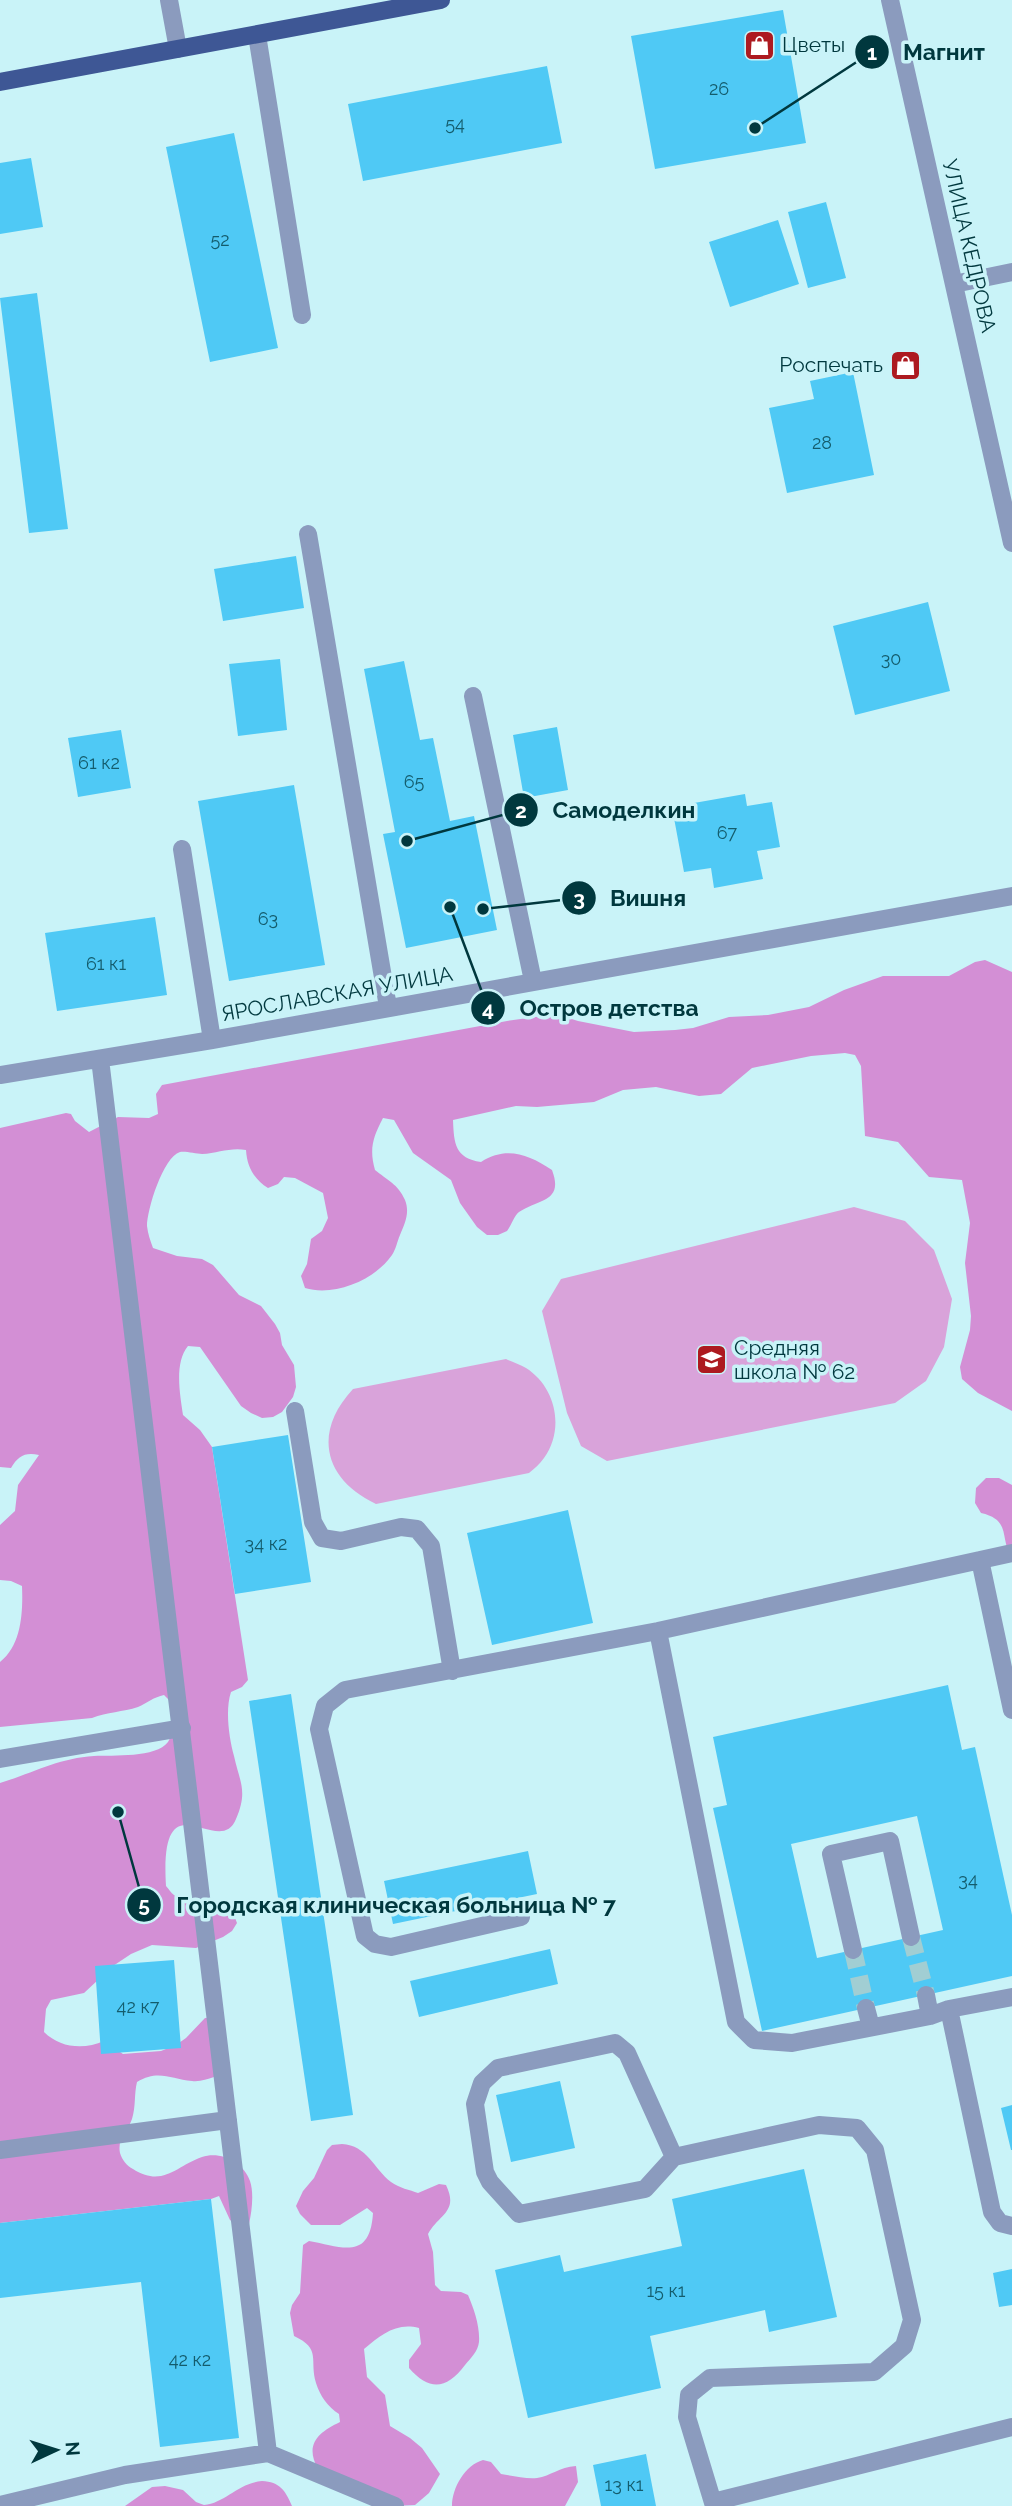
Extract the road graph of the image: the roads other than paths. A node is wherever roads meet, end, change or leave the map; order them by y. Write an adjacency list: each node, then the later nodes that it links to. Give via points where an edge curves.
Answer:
1 (169, 0): 5 (street)
2 (441, 0): 4 (main road)
3 (890, 0): 8 (street, УЛИЦА КЕДРОВА)
4 (257, 35): 5 (main road); 9 (street)
5 (178, 49): 6 (main road)
6 (0, 82)
7 (1012, 272): 8 (street)
8 (954, 284): 11 (street, УЛИЦА КЕДРОВА)
9 (302, 315)
10 (308, 534): 16 (street)
11 (1012, 543)
12 (473, 696): 15 (street)
13 (182, 849): 17 (street)
14 (1012, 896): 15 (street, ЯРОСЛАВСКАЯ УЛИЦА)
15 (533, 981): 16 (street, ЯРОСЛАВСКАЯ УЛИЦА)
16 (388, 1007): 17 (street, ЯРОСЛАВСКАЯ УЛИЦА)
17 (212, 1040): 18 (street, ЯРОСЛАВСКАЯ УЛИЦА)
18 (100, 1059): 19 (street, ЯРОСЛАВСКАЯ УЛИЦА); 26 (street)
19 (0, 1075)
20 (295, 1411): 24 (street, via 313,1522 322,1538 341,1541 401,1527 417,1529 431,1546)
21 (1012, 1553): 22 (street)
22 (980, 1560): 23 (street); 25 (street)
23 (658, 1630): 24 (street); 36 (street, via 736,2022 754,2040 792,2043)
24 (452, 1671): 28 (street, via 345,1690 325,1706 319,1729 365,1936 391,1947)
25 (1012, 1710)
26 (182, 1728): 27 (street); 37 (street)
27 (0, 1759)
28 (521, 1917)
29 (911, 1937): 30 (street, via 890,1841 878,1843 831,1854)
30 (853, 1950)
31 (926, 1995): 35 (street)
32 (1012, 1997): 34 (street)
33 (866, 2008): 36 (street)
34 (949, 2010): 35 (street); 40 (street, via 992,2213 1000,2223)
35 (930, 2016): 36 (street)
36 (870, 2027)
37 (228, 2120): 38 (street); 42 (street)
38 (0, 2150)
39 (674, 2157): 39 (street, via 627,2053 615,2043 498,2068 482,2083 475,2104 485,2172 519,2214 645,2189); 43 (street, via 819,2125 857,2128 875,2150 912,2320 904,2346 874,2372 710,2378 689,2395 687,2417)
40 (1012, 2226)
41 (1012, 2427): 43 (street)
42 (268, 2453): 44 (street, via 125,2475); 45 (street)
43 (713, 2504)
44 (0, 2505)
45 (395, 2506)

